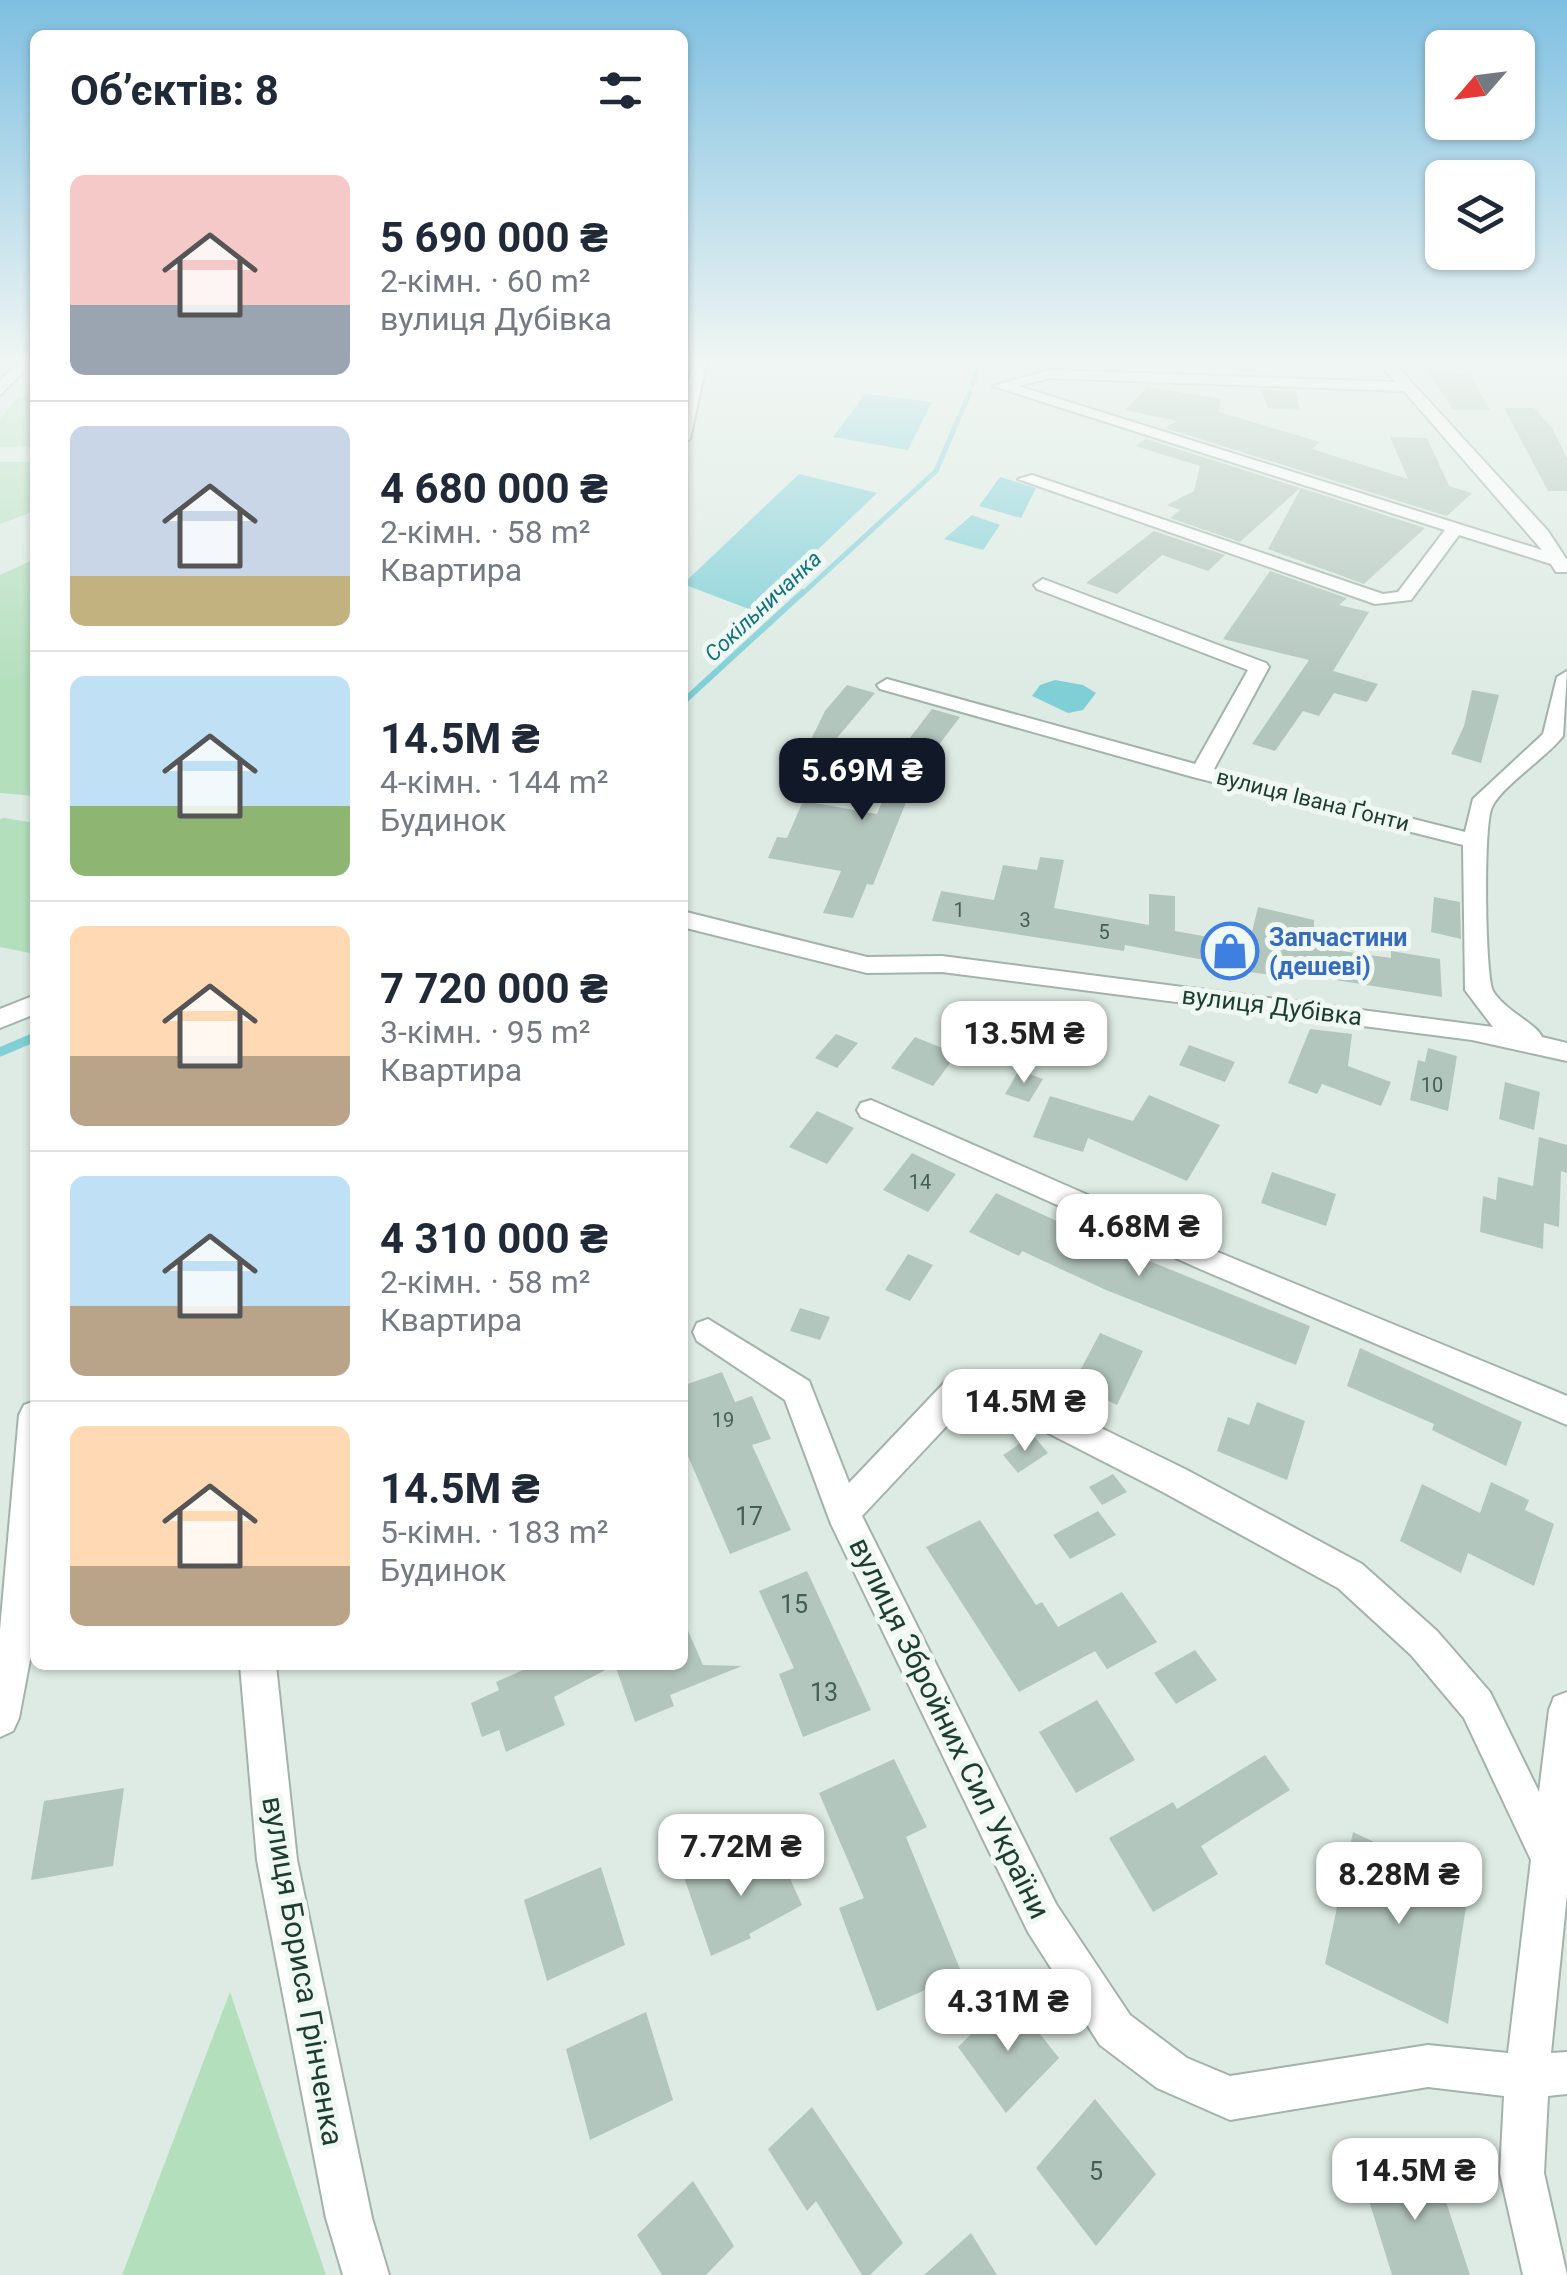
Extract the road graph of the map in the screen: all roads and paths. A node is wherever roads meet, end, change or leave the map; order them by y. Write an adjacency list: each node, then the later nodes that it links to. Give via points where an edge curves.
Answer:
1 (1275, 470): 4 (street)
2 (1483, 470): 5 (street)
3 (1026, 478): 4 (street, via 1382,600 1404,596)
4 (1455, 528): 5 (street)
5 (1559, 561): 6 (street)
6 (1567, 578)
7 (1043, 585): 11 (street, вулиця Івана Ґонти, via 1259,667)
8 (1567, 676): 10 (street)
9 (887, 684): 11 (street)
10 (1560, 736): 12 (street, via 1482,804)
11 (1201, 772): 12 (street, вулиця Івана Ґонти)
12 (1474, 841): 18 (street, via 1478,990 1504,1021)
13 (688, 920): 18 (street, вулиця Дубівка, via 867,965 962,966 1472,1031)
14 (0, 997): 15 (street)
15 (30, 1001)
16 (30, 1004): 17 (street)
17 (0, 1019)
18 (1563, 1052)
19 (871, 1110): 21 (street)
20 (708, 1332): 23 (street, вулиця Збройних Сил України, via 798,1390)
21 (1567, 1411)
22 (30, 1489): 26 (street, via 22,1609)
23 (843, 1513): 27 (street, вулиця Збройних Сил України, via 958,1391 986,1386 1350,1576 1424,1643 1477,1705); 28 (street, вулиця Збройних Сил України, via 1042,1918 1114,2030 1172,2073 1230,2098 1428,2066)
24 (258, 1670): 29 (street, вулиця Бориса Грінченка, via 277,1860)
25 (1567, 1710): 27 (street)
26 (0, 1718)
27 (1550, 1857): 28 (street)
28 (1547, 2075): 30 (street, via 1522,2173)
29 (366, 2275)
30 (1546, 2275)

